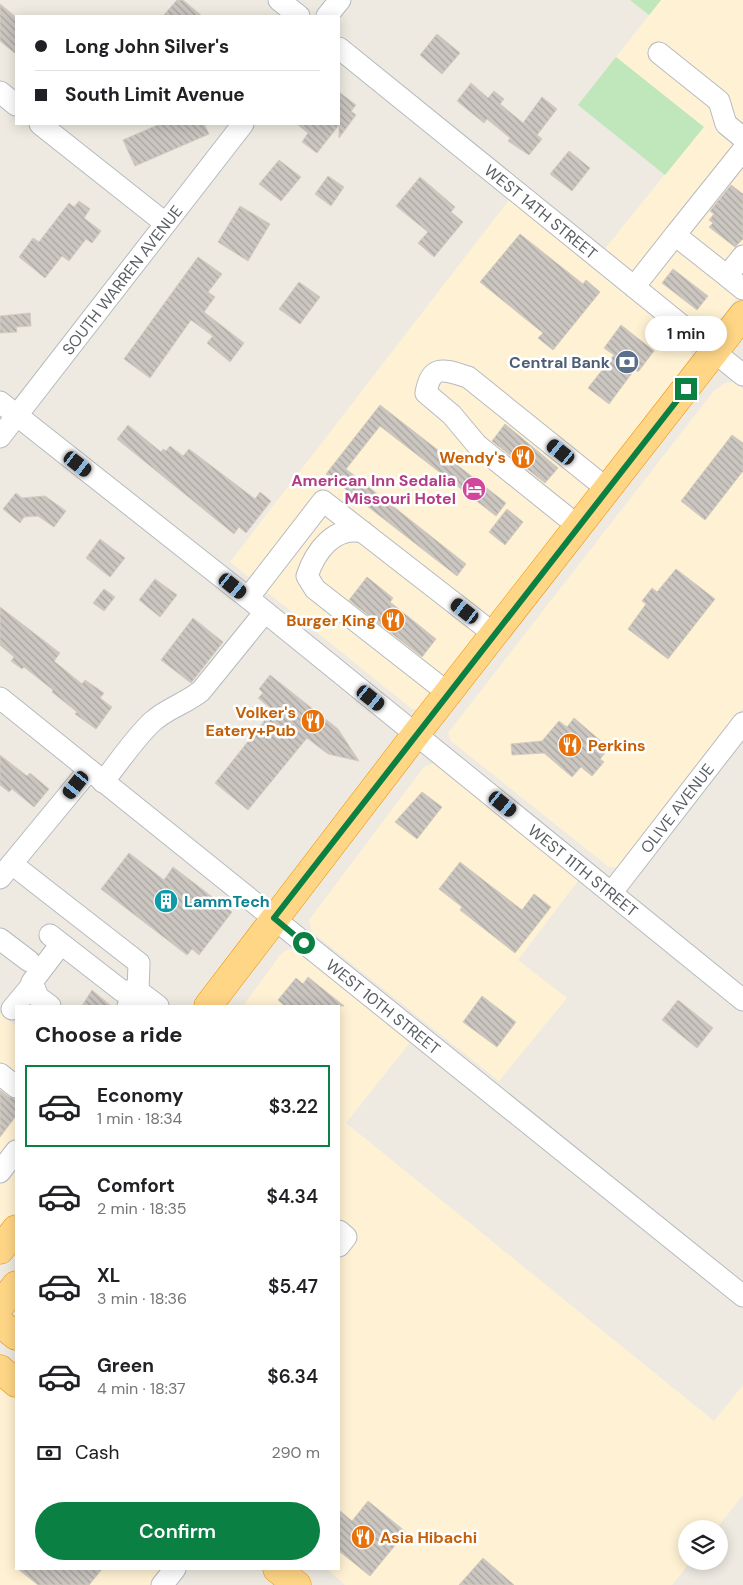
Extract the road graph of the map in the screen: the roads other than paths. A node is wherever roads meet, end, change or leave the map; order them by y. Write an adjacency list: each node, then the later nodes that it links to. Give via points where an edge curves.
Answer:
1 (279, 0): 3 (street)
2 (340, 0): 4 (street)
3 (298, 15)
4 (329, 15)
5 (340, 49): 17 (street, WEST 14TH STREET)
6 (659, 53): 11 (street, via 718,101 726,124)
7 (0, 92): 8 (street)
8 (15, 104)
9 (41, 125): 13 (street)
10 (242, 125): 13 (street, SOUTH WARREN AVENUE)
11 (743, 138)
12 (743, 150): 14 (street)
13 (165, 223): 21 (street, SOUTH WARREN AVENUE)
14 (675, 235): 16 (street); 17 (street)
15 (743, 256): 16 (street)
16 (735, 283)
17 (634, 287): 19 (street, WEST 14TH STREET)
18 (743, 315): 19 (highway)
19 (714, 352): 20 (street, WEST 14TH STREET); 23 (highway)
20 (743, 375)
21 (8, 409): 22 (street, SOUTH WARREN AVENUE); 28 (street, WEST 11TH STREET)
22 (0, 437)
23 (607, 489): 24 (highway); 24 (street, via 468,377 445,370 436,372 428,382 426,393 452,415 477,445)
24 (578, 526): 30 (highway)
25 (363, 532): 26 (street, via 323,501); 27 (street, via 355,530 332,537 322,548 311,562 307,576); 30 (street)
26 (278, 560): 27 (street); 28 (street)
27 (315, 589): 31 (street)
28 (248, 598): 29 (street, WEST 11TH STREET)
29 (265, 612): 34 (street, WEST 11TH STREET); 35 (street, via 200,692 151,723)
30 (494, 634): 31 (highway)
31 (448, 693): 34 (highway)
32 (0, 698): 35 (street, WEST 10TH STREET)
33 (743, 723): 37 (street, OLIVE AVENUE)
34 (416, 734): 37 (street, WEST 11TH STREET); 38 (highway)
35 (96, 776): 36 (street); 38 (street, WEST 10TH STREET)
36 (6, 871): 42 (street, via 138,963)
37 (612, 892): 43 (street, WEST 11TH STREET)
38 (274, 918): 46 (highway); 57 (street, WEST 10TH STREET)
39 (0, 939): 40 (street)
40 (29, 961)
41 (32, 985): 42 (street, via 56,939); 44 (street, via 38,997); 47 (street)
42 (133, 998): 45 (street)
43 (743, 1000)
44 (49, 1005)
45 (155, 1005)
46 (209, 1005)
47 (10, 1007)
48 (0, 1074): 49 (street)
49 (15, 1086)
50 (15, 1152): 51 (street)
51 (0, 1172)
52 (15, 1230): 55 (highway)
53 (340, 1232): 54 (street, via 346,1236)
54 (340, 1245)
55 (0, 1250)
56 (15, 1286): 58 (highway)
57 (743, 1296)
58 (0, 1306)
59 (0, 1323): 60 (highway)
60 (15, 1335)
61 (0, 1369): 62 (highway)
62 (15, 1381)
63 (174, 1570): 65 (street)
64 (278, 1570): 66 (highway)
65 (162, 1585)
66 (297, 1585)

